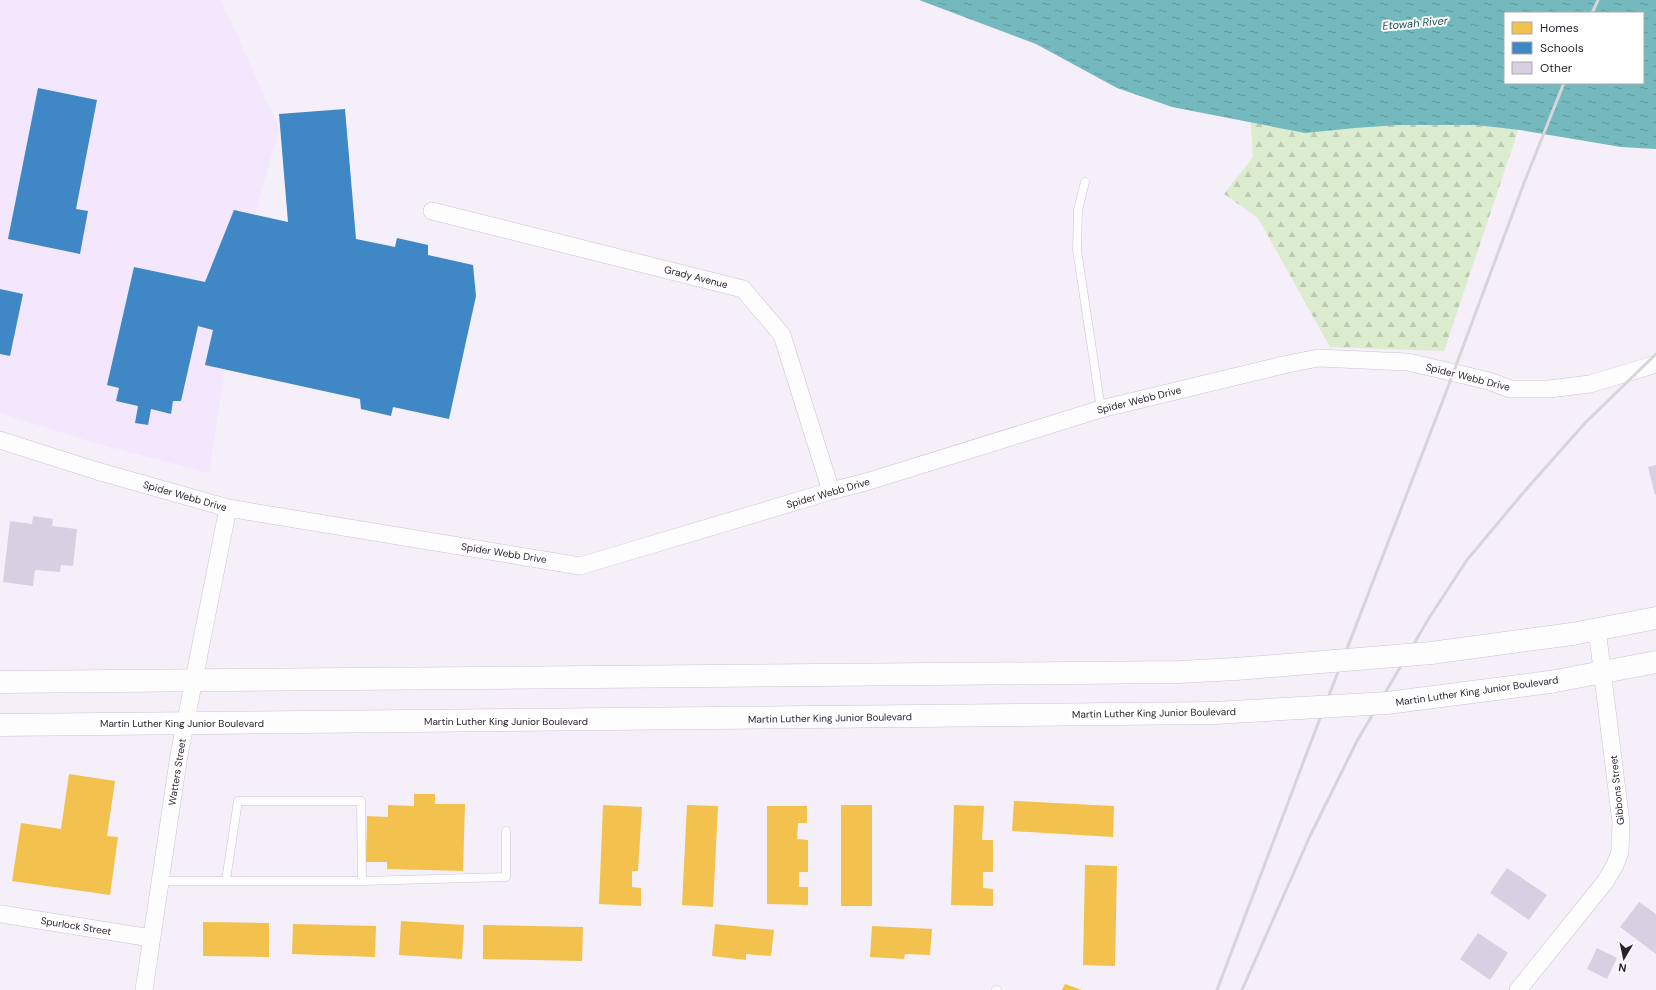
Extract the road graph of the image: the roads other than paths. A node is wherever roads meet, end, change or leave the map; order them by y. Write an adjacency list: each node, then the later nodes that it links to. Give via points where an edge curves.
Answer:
1 (1085, 182): 4 (lane, via 1078,210 1077,250)
2 (432, 211): 6 (street, Grady Avenue, via 743,289 782,335)
3 (1656, 364): 4 (street, Spider Webb Drive, via 1590,384 1549,389 1510,389 1489,381 1408,362 1318,358)
4 (1100, 409): 6 (street, Spider Webb Drive)
5 (0, 440): 7 (street, Spider Webb Drive)
6 (830, 491): 7 (street, Spider Webb Drive, via 580,566)
7 (228, 508): 12 (street, Watters Street)
8 (1656, 618): 9 (main road)
9 (1597, 629): 11 (street, Gibbons Street); 12 (main road, bridge, via 1431,653 1179,672)
10 (1656, 662): 11 (main road, Martin Luther King Junior Boulevard)
11 (1602, 672): 14 (main road, Martin Luther King Junior Boulevard, bridge, via 1550,682 1387,703 1215,713); 23 (street, Gibbons Street, via 1621,823 1620,852 1605,882)
12 (195, 680): 13 (main road); 14 (street, Watters Street)
13 (0, 682)
14 (185, 723): 15 (main road, Martin Luther King Junior Boulevard); 18 (street, Watters Street)
15 (0, 725)
16 (506, 831): 19 (lane, via 506,877)
17 (226, 880): 18 (lane); 19 (lane); 19 (lane, via 238,801 361,801)
18 (160, 881): 21 (street, Watters Street)
19 (362, 881)
20 (1, 914): 21 (street, Spurlock Street)
21 (151, 938): 22 (street, Watters Street)
22 (144, 990)
23 (1518, 990)

